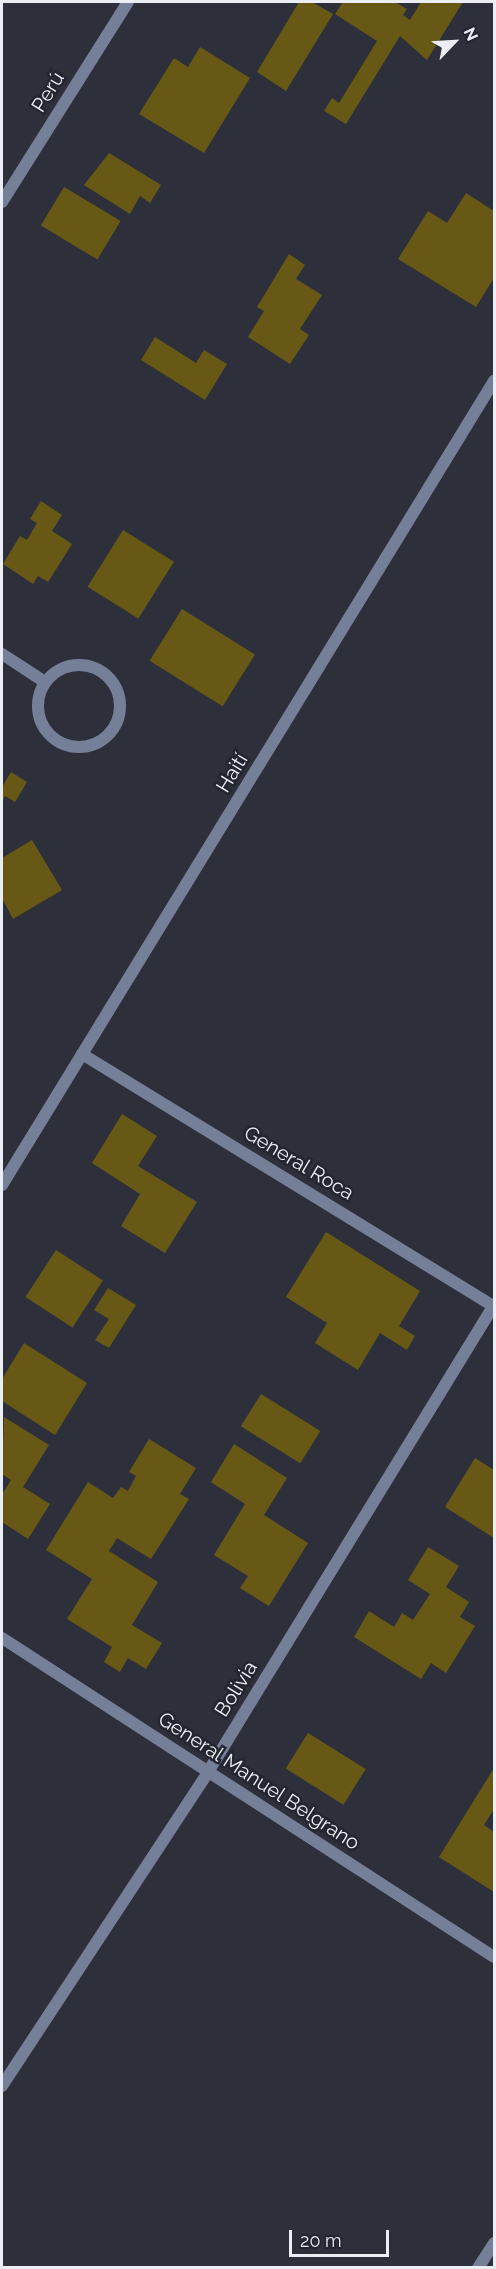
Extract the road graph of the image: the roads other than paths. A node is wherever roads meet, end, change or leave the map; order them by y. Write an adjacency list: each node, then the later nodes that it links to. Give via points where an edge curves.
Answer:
1 (128, 2): 2 (street, Perú)
2 (2, 202)
3 (495, 381): 6 (street, Haití)
4 (2, 654): 5 (street)
5 (45, 681): 5 (street, via 40,720 57,741 96,744 115,726 120,712 115,686 95,667 68,666)
6 (82, 1054): 7 (street, Haití); 8 (street, General Roca)
7 (2, 1185)
8 (494, 1306): 10 (street, Bolivia)
9 (2, 1638): 10 (street, General Manuel Belgrano)
10 (208, 1772): 11 (street, General Manuel Belgrano); 12 (street, Bolivia)
11 (495, 1958)
12 (2, 2086)
13 (495, 2243): 14 (street)
14 (478, 2268)

